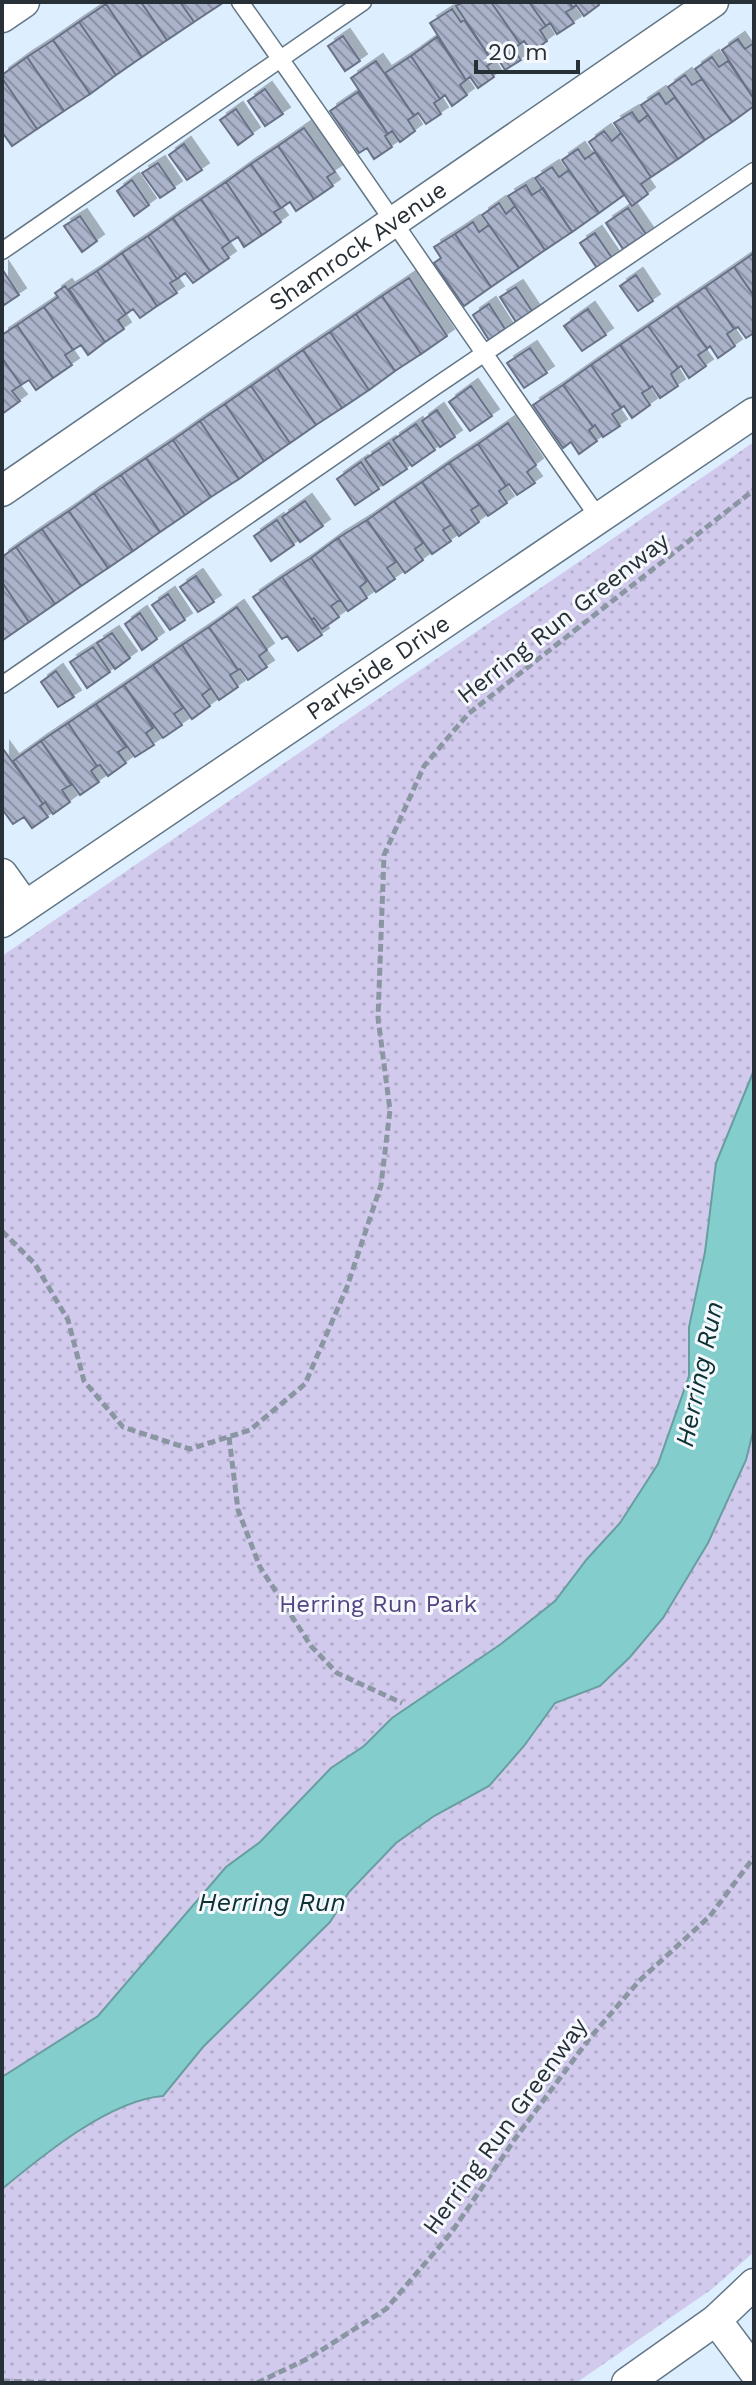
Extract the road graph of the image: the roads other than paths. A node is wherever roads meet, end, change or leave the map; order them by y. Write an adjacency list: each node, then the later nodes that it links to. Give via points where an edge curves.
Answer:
1 (24, 2): 5 (street)
2 (240, 2): 6 (lane)
3 (363, 2): 6 (lane)
4 (713, 2): 8 (street, Shamrock Avenue)
5 (2, 17)
6 (280, 58): 8 (lane); 9 (lane)
7 (754, 171): 10 (lane)
8 (394, 221): 10 (lane); 12 (street, Shamrock Avenue)
9 (2, 251)
10 (482, 354): 13 (lane); 14 (lane)
11 (754, 413): 13 (street, Parkside Drive)
12 (2, 491)
13 (599, 518): 16 (street, Parkside Drive)
14 (2, 685)
15 (2, 874): 16 (street)
16 (13, 914)
17 (754, 2284): 18 (street)
18 (716, 2320): 19 (street); 20 (street)
19 (754, 2371)
20 (627, 2383)

